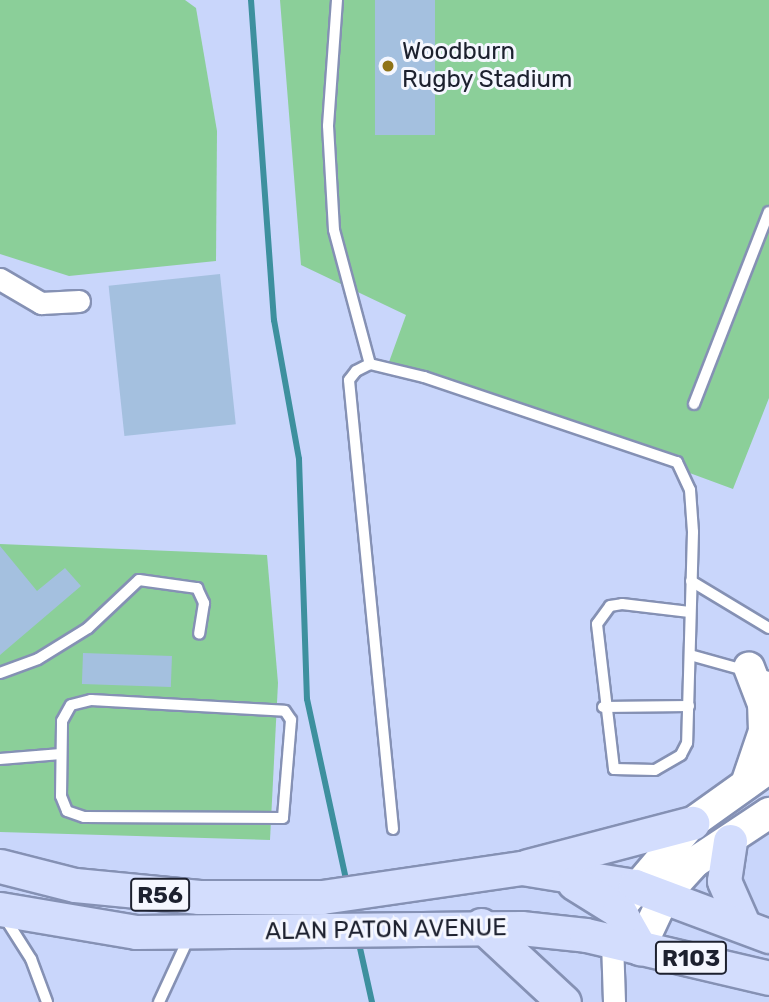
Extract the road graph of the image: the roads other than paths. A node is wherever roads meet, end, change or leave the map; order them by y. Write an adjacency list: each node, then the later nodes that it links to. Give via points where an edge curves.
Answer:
1 (337, 0): 5 (lane, via 328,126 334,230)
2 (769, 212): 6 (lane)
3 (0, 279): 4 (street, via 41,303)
4 (79, 301)
5 (370, 364): 7 (lane, via 677,462 690,490); 21 (lane, via 349,380)
6 (694, 404)
7 (691, 581): 8 (lane); 9 (lane)
8 (690, 612): 11 (lane); 15 (lane, via 642,603 603,611 597,624)
9 (769, 628)
10 (199, 634): 13 (lane, via 204,603 197,589 139,580 79,634)
11 (690, 655): 12 (lane); 14 (lane)
12 (759, 672): 18 (street, via 764,731)
13 (0, 673)
14 (689, 706): 15 (lane); 15 (lane, via 681,755 655,770 627,771 614,769)
15 (603, 707)
16 (61, 754): 16 (lane, via 65,713 81,702 276,706 291,720 286,814 275,822 84,817 62,806); 17 (lane)
17 (0, 758)
18 (757, 776): 20 (street)
19 (769, 813): 22 (street)
20 (691, 823): 24 (main road); 26 (street)
21 (393, 829)
22 (730, 841): 26 (street, via 695,862); 28 (main road, via 724,881)
23 (0, 866): 24 (main road, ALAN PATON AVENUE / R56, via 137,894 322,897)
24 (522, 867): 26 (main road, ALAN PATON AVENUE / R56, via 557,874)
25 (0, 910): 29 (main road, ALAN PATON AVENUE / R56, via 66,923); 32 (lane, via 21,939)
26 (634, 916): 27 (main road, ALAN PATON AVENUE / R56); 28 (main road, ALAN PATON AVENUE / R103); 30 (main road, ALAN PATON AVENUE / R103); 31 (street)
27 (481, 925): 29 (main road, ALAN PATON AVENUE / R56); 34 (main road)
28 (756, 930)
29 (191, 934): 33 (lane)
30 (769, 978)
31 (615, 993)
32 (47, 1002)
33 (157, 1002)
34 (564, 1002)

